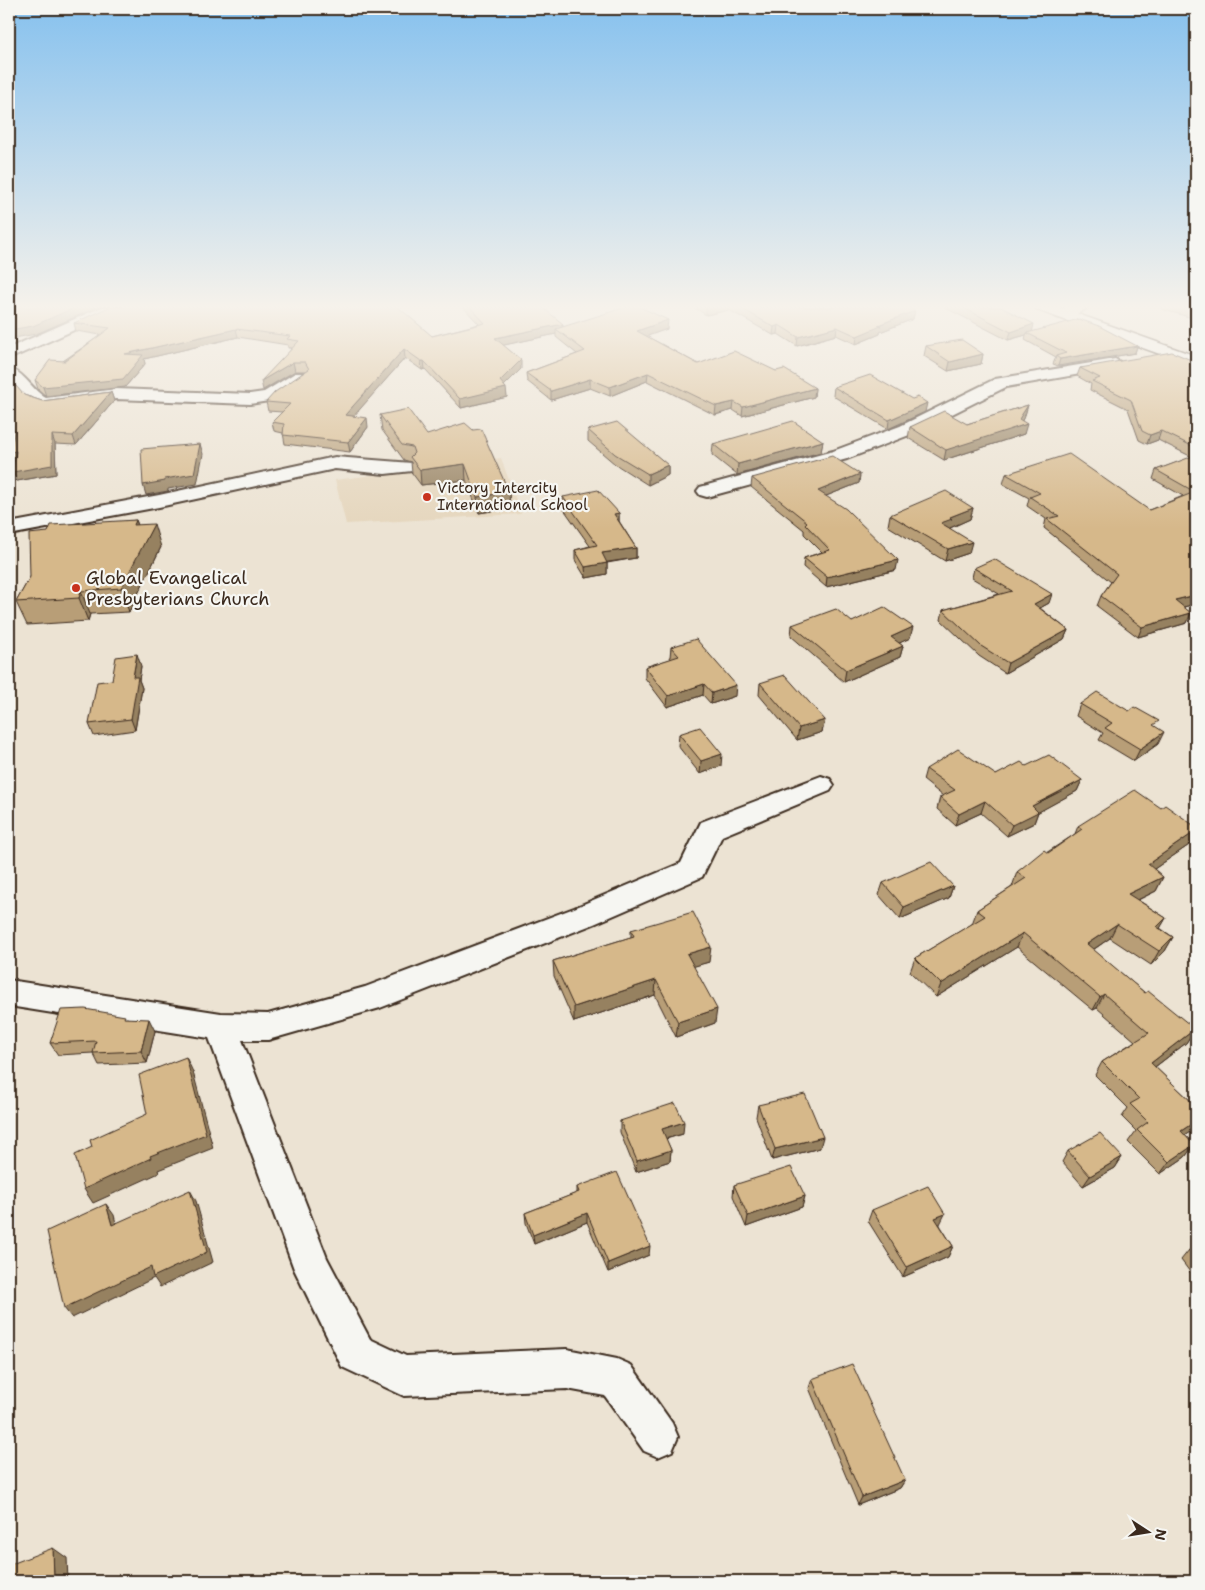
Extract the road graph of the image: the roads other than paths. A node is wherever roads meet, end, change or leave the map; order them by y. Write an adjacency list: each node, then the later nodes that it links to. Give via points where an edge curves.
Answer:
1 (20, 381): 2 (street, via 38,402 45,403 116,394 250,400 269,396)
2 (294, 381)
3 (1012, 381): 5 (street, via 1001,383 914,426 840,455)
4 (405, 467): 6 (street, via 335,463)
5 (707, 491)
6 (9, 529)
7 (821, 785): 9 (street, via 711,829 692,870 584,916 369,999 268,1027)
8 (9, 993): 9 (street)
9 (221, 1026): 10 (street, via 313,1269 356,1353 404,1376 567,1369 617,1379)
10 (658, 1437)

